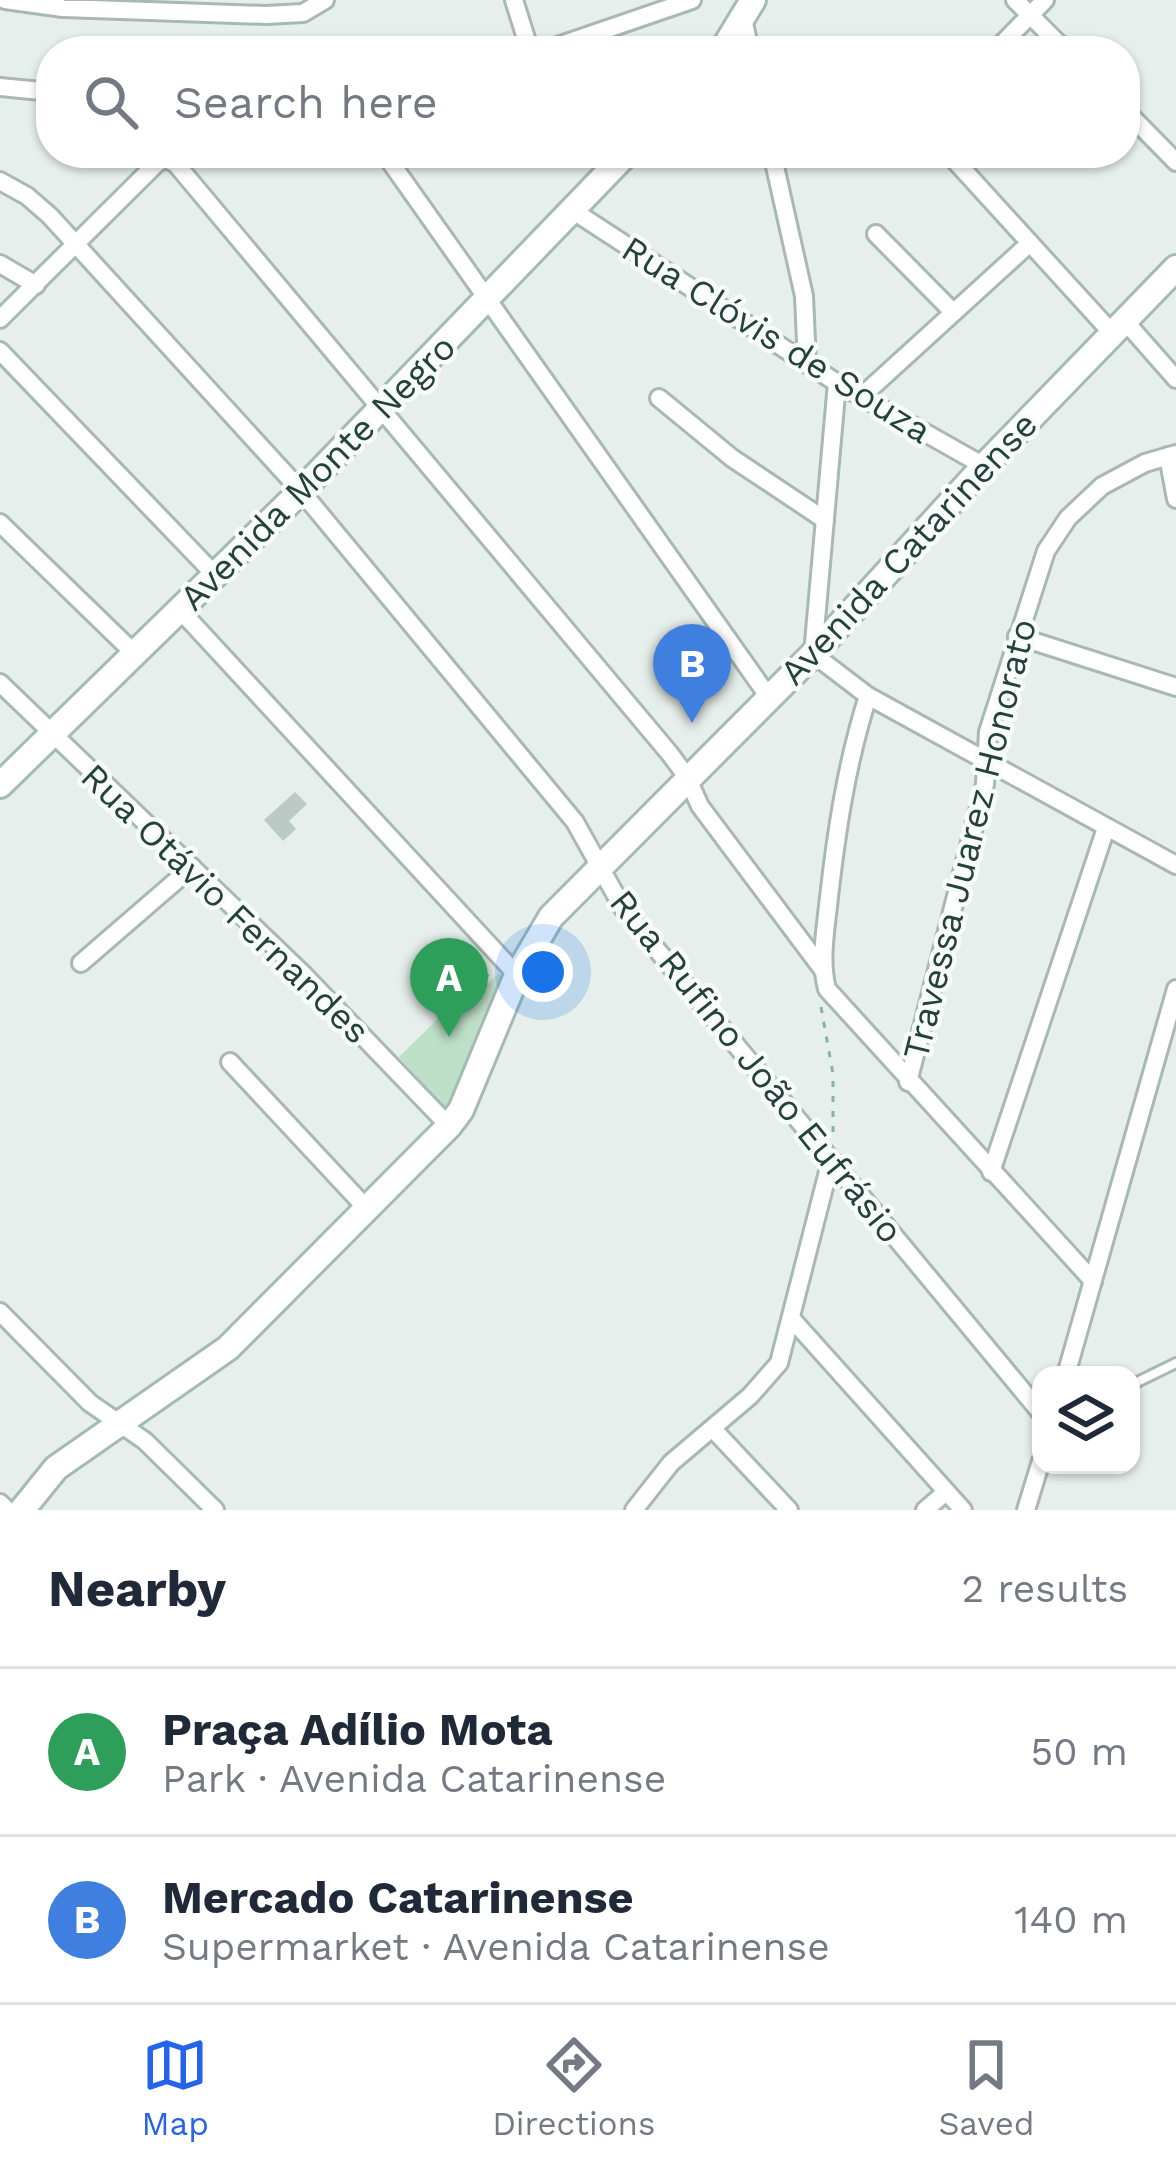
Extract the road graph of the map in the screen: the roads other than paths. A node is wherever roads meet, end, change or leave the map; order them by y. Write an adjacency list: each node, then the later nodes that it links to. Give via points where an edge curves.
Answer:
1 (5, 0): 2 (street, via 266,15 303,14)
2 (326, 0)
3 (514, 0): 9 (street)
4 (692, 0): 10 (street)
5 (1016, 0): 8 (street)
6 (1045, 0): 8 (street)
7 (748, 9): 11 (street)
8 (1030, 15): 12 (street); 13 (street)
9 (525, 36)
10 (586, 36)
11 (731, 36)
12 (1010, 36)
13 (1051, 36)
14 (0, 87): 15 (street)
15 (36, 91)
16 (1140, 125): 17 (street)
17 (1176, 161)
18 (152, 168): 28 (street)
19 (179, 168): 42 (street)
20 (394, 168): 32 (street)
21 (613, 168): 25 (street, Avenida Monte Negro)
22 (775, 168): 37 (street, via 804,296)
23 (962, 168): 27 (street)
24 (0, 181): 28 (street, Rua Rufino João Eufrásio, via 38,203)
25 (572, 210): 32 (street, Avenida Monte Negro); 37 (street, Rua Clóvis de Souza)
26 (876, 234): 33 (street)
27 (1030, 243): 33 (street); 35 (street)
28 (76, 245): 31 (street); 45 (street, Rua Rufino João Eufrásio)
29 (0, 264): 31 (street)
30 (1176, 268): 35 (street, Avenida Catarinense)
31 (36, 285): 34 (street)
32 (486, 300): 42 (street, Avenida Monte Negro); 56 (street)
33 (953, 312): 40 (street)
34 (0, 319)
35 (1118, 327): 38 (street); 44 (street, Avenida Catarinense)
36 (0, 351): 49 (street)
37 (807, 364): 39 (street, Rua Clóvis de Souza)
38 (1176, 379)
39 (837, 383): 40 (street, Rua Clóvis de Souza); 47 (street)
40 (862, 395): 44 (street, Rua Clóvis de Souza)
41 (658, 398): 47 (street)
42 (382, 408): 45 (street, Avenida Monte Negro); 60 (street)
43 (1172, 455): 46 (street); 51 (street, Travessa Juarez Honorato, via 1120,474 1067,518 1046,551)
44 (984, 466): 52 (street, Avenida Catarinense)
45 (302, 491): 49 (street, Avenida Monte Negro); 65 (street, Rua Rufino João Eufrásio, via 575,822)
46 (1176, 499)
47 (825, 520): 52 (street)
48 (0, 523): 53 (street)
49 (216, 575): 50 (street, Avenida Monte Negro)
50 (181, 611): 53 (street, Avenida Monte Negro); 67 (street)
51 (1017, 636): 55 (street); 59 (street, Travessa Juarez Honorato)
52 (813, 654): 56 (street, Avenida Catarinense); 57 (street)
53 (136, 655): 58 (street, Avenida Monte Negro)
54 (0, 683): 58 (street, Rua Otávio Fernandes)
55 (1176, 687)
56 (768, 696): 60 (street, Avenida Catarinense)
57 (868, 696): 59 (street); 68 (street, via 841,804)
58 (53, 735): 61 (street, Avenida Monte Negro); 64 (street, Rua Otávio Fernandes)
59 (986, 761): 62 (street); 71 (street, Travessa Juarez Honorato)
60 (687, 777): 65 (street, Avenida Catarinense); 68 (street)
61 (0, 785)
62 (1106, 828): 63 (street); 74 (street)
63 (1176, 865)
64 (192, 867): 66 (street); 72 (street, Rua Otávio Fernandes)
65 (598, 867): 67 (street, Avenida Catarinense); 73 (street, Rua Rufino João Eufrásio, via 624,910)
66 (81, 963)
67 (510, 968): 72 (street, Avenida Catarinense)
68 (825, 979): 71 (street)
69 (1176, 989): 76 (street)
70 (230, 1062): 75 (street)
71 (908, 1082): 74 (street)
72 (449, 1126): 75 (street, Avenida Catarinense)
73 (831, 1160): 78 (street); 82 (street, Rua Rufino João Eufrásio)
74 (991, 1172): 76 (street)
75 (368, 1210): 83 (street, Avenida Catarinense, via 228,1348)
76 (1093, 1281): 80 (street)
77 (0, 1312): 83 (street)
78 (791, 1318): 84 (street, via 779,1363); 86 (street)
79 (1176, 1363): 81 (lane)
80 (1069, 1366)
81 (1140, 1381)
82 (1032, 1402)
83 (119, 1423): 88 (street, Avenida Catarinense, via 56,1468); 89 (street)
84 (713, 1429): 90 (street, via 670,1463); 91 (street)
85 (1037, 1474): 94 (street)
86 (946, 1492): 92 (street); 93 (street)
87 (0, 1503): 88 (street)
88 (23, 1508)
89 (215, 1510)
90 (634, 1510)
91 (789, 1510)
92 (925, 1510)
93 (963, 1510)
94 (1026, 1510)

